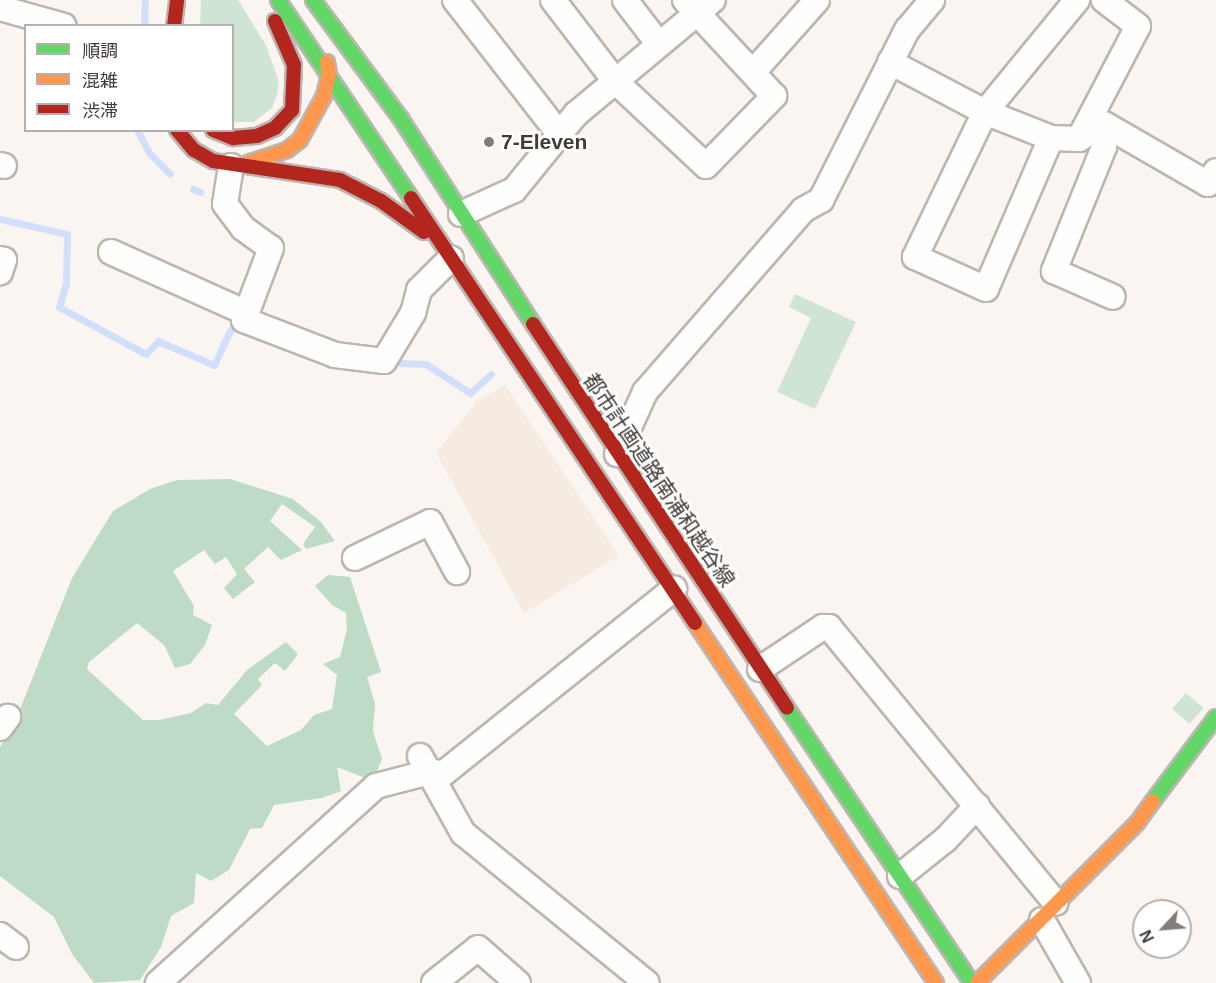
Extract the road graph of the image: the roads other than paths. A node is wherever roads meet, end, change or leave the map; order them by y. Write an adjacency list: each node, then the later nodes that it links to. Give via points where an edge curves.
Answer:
1 (177, 0): 17 (street)
2 (262, 0): 27 (street, via 285,38 294,65 292,110 282,123 257,136 233,138)
3 (278, 0): 21 (street)
4 (307, 0): 21 (street)
5 (312, 0): 24 (street, 都市計画道路南浦和越谷線)
6 (455, 0): 28 (street)
7 (553, 0): 22 (street)
8 (625, 0): 18 (street)
9 (816, 0): 20 (street)
10 (932, 0): 19 (street, via 907,30)
11 (1077, 0): 23 (street)
12 (1104, 0): 30 (street, via 1138,26)
13 (698, 5): 18 (street); 20 (street)
14 (0, 8): 16 (street)
15 (339, 10): 24 (street)
16 (57, 24)
17 (174, 24)
18 (658, 43): 22 (street)
19 (890, 62): 23 (street); 40 (street, via 821,200 803,210 645,392)
20 (754, 71): 22 (street, via 774,96 706,166)
21 (329, 75): 31 (street, via 324,96 300,140 269,157); 35 (street)
22 (616, 82): 28 (street, via 576,114)
23 (985, 112): 29 (street); 29 (street, via 915,257 986,289)
24 (401, 118): 33 (street, 都市計画道路南浦和越谷線)
25 (1104, 124): 30 (street); 32 (street); 38 (street, via 1104,147 1054,271)
26 (179, 132): 31 (street, via 194,150)
27 (218, 132)
28 (560, 135): 33 (street, via 514,190)
29 (1051, 138): 30 (street)
30 (1079, 139)
31 (231, 166): 35 (street, via 340,180 381,201); 39 (street, via 225,204 243,228 271,248)
32 (1214, 181)
33 (461, 214): 40 (street, 都市計画道路南浦和越谷線)
34 (111, 252): 39 (street)
35 (447, 252): 39 (street, via 419,290 413,313 384,361 335,355 244,320); 43 (street)
36 (0, 259): 37 (street, via 4,260)
37 (0, 272)
38 (1113, 297)
39 (247, 313)
40 (617, 454): 44 (street, 都市計画道路南浦和越谷線)
41 (355, 558): 42 (street, via 430,522)
42 (457, 572)
43 (674, 589): 46 (street, via 444,773); 54 (street)
44 (759, 669): 47 (street, via 823,627 830,627); 48 (street, 都市計画道路南浦和越谷線)
45 (1216, 717): 49 (street, via 1137,823)
46 (425, 764): 50 (street, via 376,786); 53 (street, via 463,833)
47 (977, 806): 48 (street, via 945,840); 49 (street)
48 (900, 876): 55 (street, 都市計画道路南浦和越谷線)
49 (1049, 912): 56 (street); 57 (street)
50 (158, 983)
51 (434, 983): 52 (street, via 478,948)
52 (518, 983)
53 (647, 983)
54 (936, 983)
55 (972, 983)
56 (977, 983)
57 (1078, 983)

